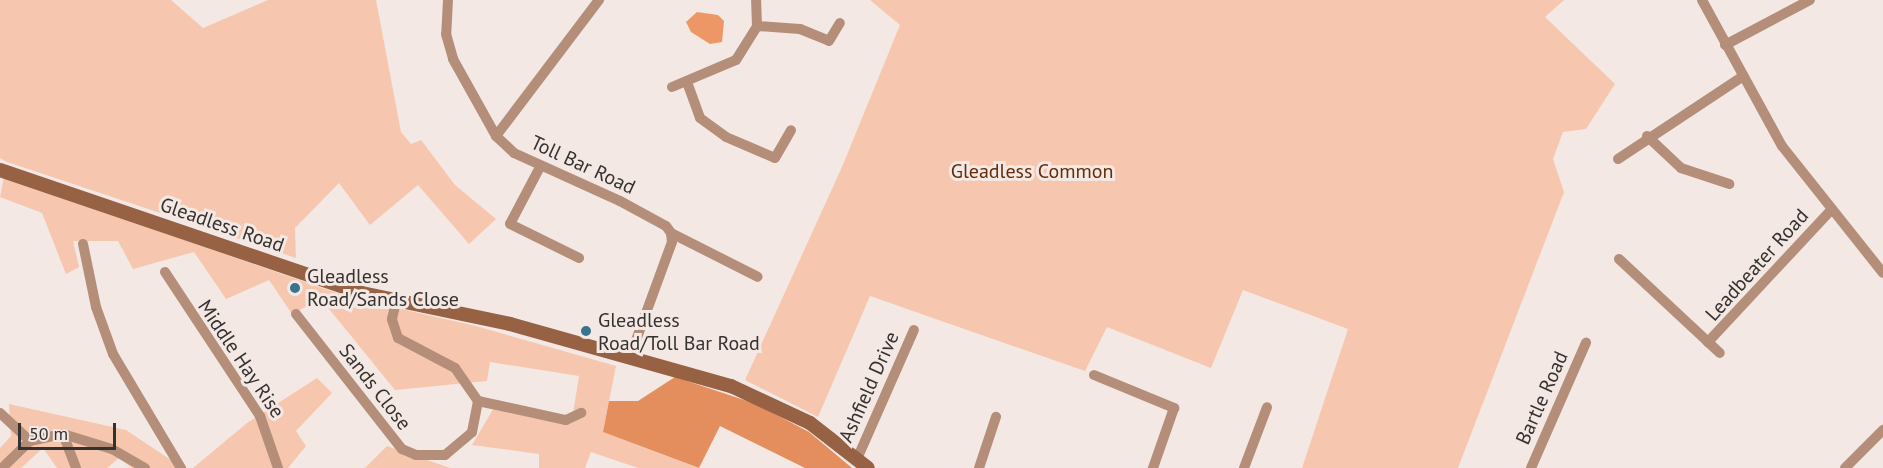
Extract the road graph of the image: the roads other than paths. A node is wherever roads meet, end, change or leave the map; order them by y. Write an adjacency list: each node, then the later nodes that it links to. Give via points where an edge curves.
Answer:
1 (448, 0): 13 (street, Toll Bar Road, via 446,34 453,59 468,93)
2 (599, 0): 13 (street)
3 (756, 0): 7 (street)
4 (1702, 0): 8 (street)
5 (1810, 0): 8 (street)
6 (840, 23): 7 (street, via 828,41 800,29)
7 (756, 26): 10 (street, via 736,60)
8 (1725, 45): 9 (street)
9 (1742, 77): 14 (street); 19 (street, via 1782,146)
10 (687, 82): 11 (street); 12 (street, via 700,118 726,137 776,158)
11 (672, 87)
12 (791, 130)
13 (496, 136): 16 (street, Toll Bar Road)
14 (1647, 136): 15 (street); 18 (street, via 1681,168)
15 (1618, 159)
16 (540, 166): 20 (street, Toll Bar Road, via 620,201 666,226); 22 (street, via 510,224)
17 (0, 170): 27 (main road, Gleadless Road, via 331,283)
18 (1729, 184)
19 (1831, 210): 25 (street); 30 (street, Leadbeater Road)
20 (671, 233): 26 (street, Toll Bar Road); 33 (street, via 672,242)
21 (83, 244): 47 (street, via 96,307 113,354)
22 (579, 258)
23 (1619, 259): 30 (street, Leadbeater Road)
24 (165, 272): 48 (street, Middle Hay Rise, via 260,416)
25 (1883, 273)
26 (758, 277)
27 (396, 301): 33 (main road, Gleadless Road, via 475,315); 35 (street, via 392,319 398,338 455,368)
28 (296, 314): 35 (street, Sands Close, via 402,449 431,456 457,449 472,432)
29 (914, 330): 43 (street, Ashfield Drive)
30 (1708, 342): 32 (street, Leadbeater Road)
31 (1586, 343): 52 (street, Bartle Road)
32 (1720, 353)
33 (630, 357): 43 (main road, Gleadless Road, via 758,397 810,423)
34 (1094, 375): 50 (street, via 1174,408)
35 (478, 401): 38 (street, via 566,420)
36 (1267, 407): 51 (street)
37 (0, 413): 42 (street)
38 (581, 413)
39 (996, 417): 49 (street)
40 (1883, 430): 53 (street)
41 (63, 434): 42 (street); 45 (street); 46 (street, via 112,449)
42 (30, 441): 44 (street)
43 (862, 463)
44 (2, 468)
45 (76, 468)
46 (145, 468)
47 (181, 468)
48 (278, 468)
49 (979, 468)
50 (1153, 468)
51 (1244, 468)
52 (1531, 468)
53 (1845, 468)

